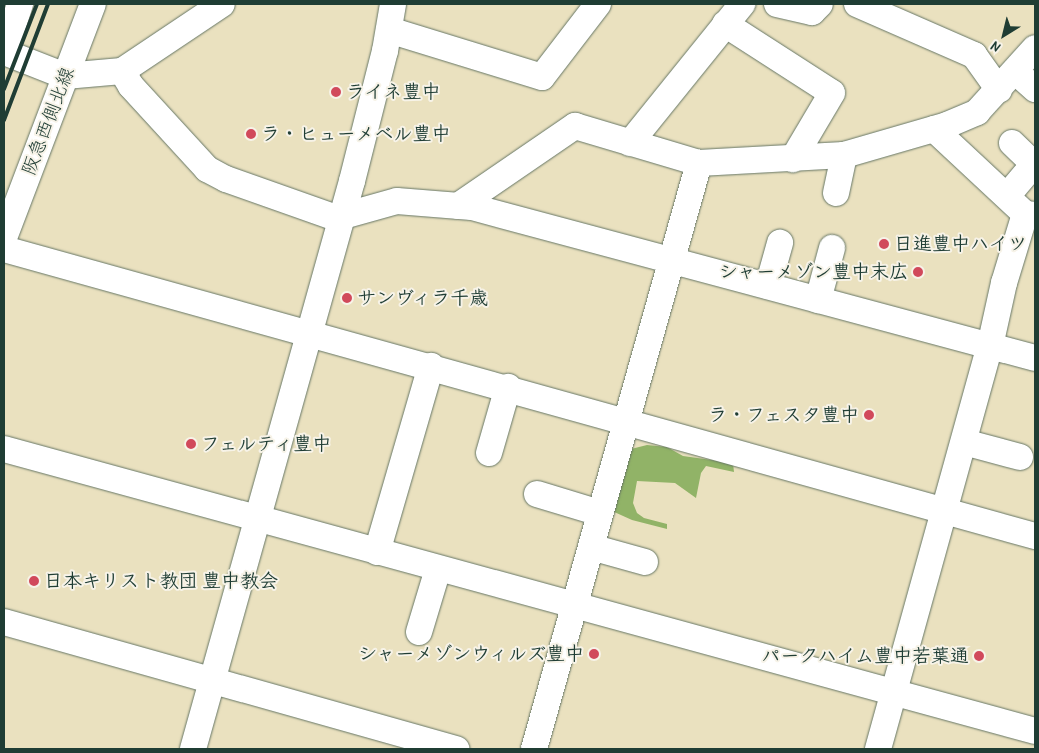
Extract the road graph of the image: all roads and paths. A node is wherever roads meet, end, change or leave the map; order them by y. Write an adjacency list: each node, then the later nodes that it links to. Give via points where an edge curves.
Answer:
1 (20, 4): 13 (street)
2 (93, 4): 15 (street, 阪急西側北線)
3 (222, 4): 14 (street)
4 (393, 4): 11 (street)
5 (598, 4): 11 (street, via 542,77)
6 (742, 4): 10 (street)
7 (777, 4): 8 (street, via 812,12)
8 (820, 4)
9 (857, 4): 16 (street, via 974,55)
10 (725, 24): 19 (street); 22 (street, via 832,94)
11 (389, 30): 28 (street)
12 (1035, 48): 16 (street)
13 (4, 52): 15 (street)
14 (122, 71): 15 (street); 28 (street, via 131,86 206,169 235,183 336,218)
15 (65, 76): 29 (street, 阪急西側北線)
16 (1007, 81): 17 (street); 18 (street, via 977,112)
17 (1035, 89)
18 (934, 129): 21 (street); 27 (street)
19 (630, 142): 23 (street); 26 (street, via 575,126)
20 (1012, 143): 24 (street)
21 (844, 156): 22 (street); 25 (street)
22 (793, 159): 23 (street)
23 (698, 163): 33 (street)
24 (1035, 164): 27 (street)
25 (836, 193)
26 (458, 206): 28 (street, via 397,201); 33 (street)
27 (1022, 208): 37 (street)
28 (342, 216): 36 (street)
29 (4, 238)
30 (780, 243): 34 (street)
31 (832, 248): 35 (street)
32 (4, 249): 36 (street)
33 (671, 260): 34 (street); 41 (street)
34 (768, 286): 35 (street)
35 (818, 300): 37 (street)
36 (310, 332): 39 (street); 49 (street)
37 (990, 346): 38 (street); 42 (street)
38 (1035, 358)
39 (431, 366): 40 (street); 52 (street)
40 (508, 387): 41 (street); 44 (street)
41 (627, 420): 47 (street); 48 (street)
42 (964, 442): 45 (street); 47 (street)
43 (4, 449): 49 (street)
44 (489, 453)
45 (1020, 456)
46 (537, 494): 48 (street)
47 (944, 512): 50 (street); 59 (street)
48 (600, 513): 51 (street)
49 (258, 519): 52 (street); 58 (street)
50 (1035, 536)
51 (591, 547): 53 (street); 55 (street)
52 (377, 552): 54 (street)
53 (645, 562)
54 (438, 569): 55 (street); 57 (street)
55 (574, 607): 59 (street); 63 (street)
56 (4, 622): 58 (street)
57 (419, 632)
58 (211, 680): 61 (street); 62 (street)
59 (893, 695): 60 (street); 64 (street)
60 (1035, 731)
61 (193, 749)
62 (456, 749)
63 (534, 749)
64 (878, 749)

